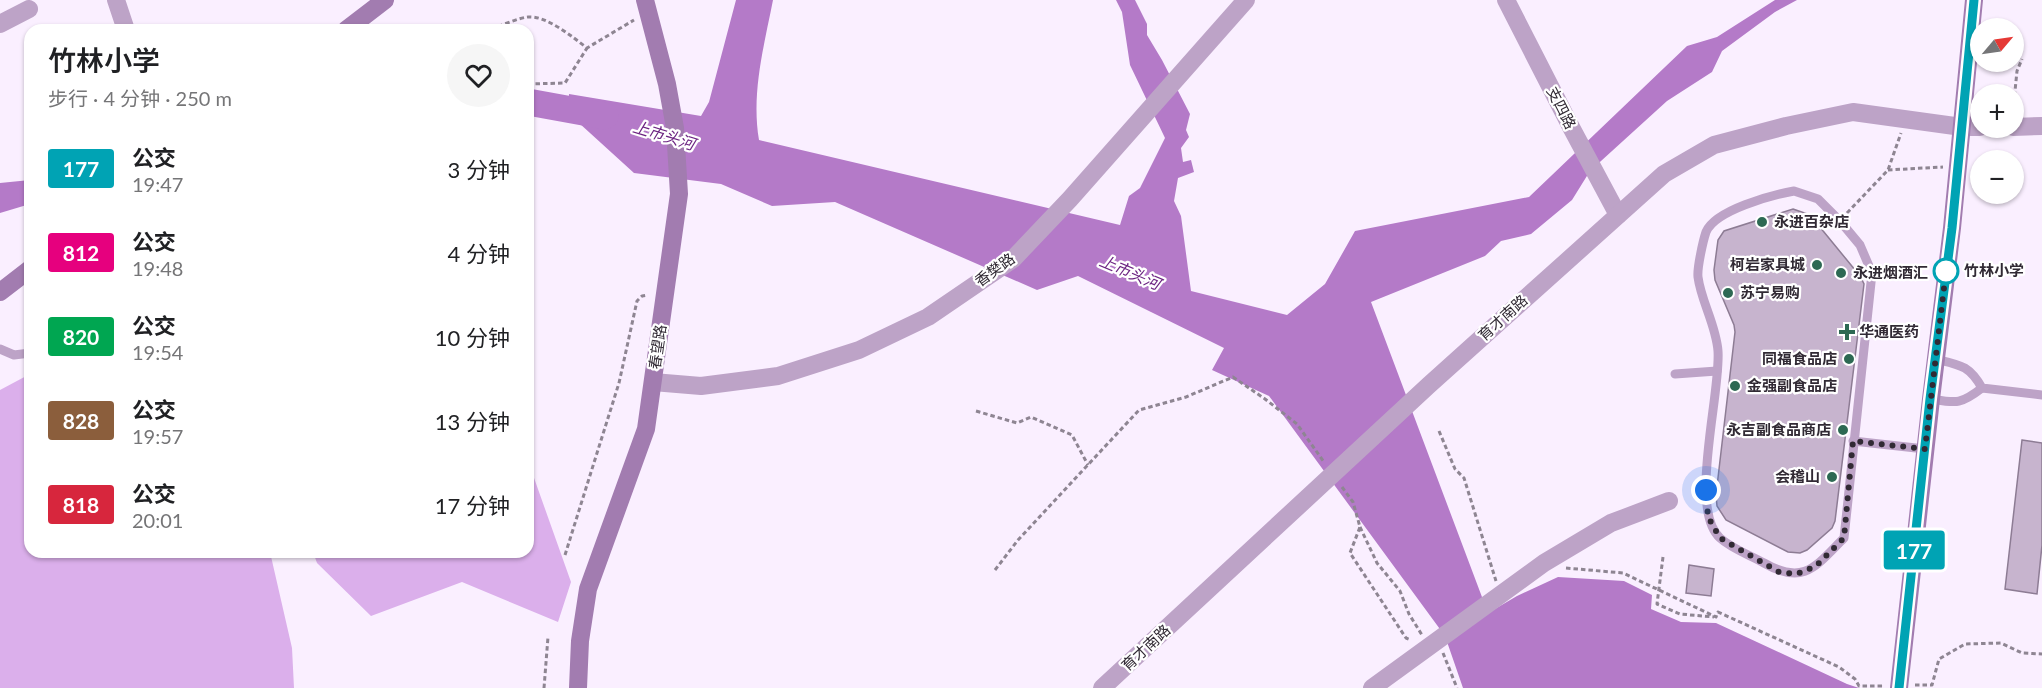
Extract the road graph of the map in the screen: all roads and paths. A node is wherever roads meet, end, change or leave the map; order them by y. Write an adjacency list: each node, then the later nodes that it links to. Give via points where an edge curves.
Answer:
1 (116, 0): 9 (street)
2 (385, 0): 10 (street)
3 (1246, 0): 32 (street, 香樊路, via 1013,259 928,317 859,350 778,376 701,386)
4 (1506, 0): 22 (street, 支四路)
5 (1974, 0): 14 (street)
6 (647, 5): 12 (path); 26 (street, 春望路, via 675,128 679,194)
7 (28, 9): 8 (street)
8 (0, 24)
9 (124, 24)
10 (354, 24)
11 (506, 24): 12 (path, via 530,17 541,19)
12 (587, 48): 13 (path, via 566,83)
13 (534, 84)
14 (1972, 84)
15 (1906, 120): 17 (street, 育才南路); 21 (path); 22 (street, 育才南路, via 1853,112 1714,145 1664,174)
16 (2042, 126): 18 (street)
17 (1970, 127)
18 (2024, 127)
19 (1970, 130): 20 (street)
20 (1958, 166): 21 (path); 29 (street)
21 (1888, 170): 23 (path)
22 (1618, 215): 41 (street, 育才南路)
23 (1840, 221): 30 (lane, via 1818,200 1794,191 1768,196 1719,217 1707,231 1697,276 1713,327); 38 (lane, via 1860,245 1872,273)
24 (24, 274): 25 (street)
25 (0, 292)
26 (665, 295): 32 (street, 春望路); 44 (path, via 642,296 637,301 618,383)
27 (0, 349): 28 (lane, via 14,355)
28 (24, 354)
29 (1935, 359): 33 (lane, via 1961,365 1974,374); 35 (street)
30 (1717, 371): 31 (lane); 38 (lane, via 1706,490 1708,517 1720,538 1779,572 1797,574 1816,566 1844,538)
31 (1675, 374)
32 (653, 382): 59 (street, 春望路, via 646,429 588,589)
33 (1982, 388): 34 (lane); 35 (lane, via 1956,403)
34 (2042, 395)
35 (1930, 399): 39 (street)
36 (976, 411): 40 (path, via 1017,423 1031,417 1072,435)
37 (1439, 431): 49 (path, via 1455,469 1464,478 1496,581 1508,575)
38 (1853, 441): 39 (lane)
39 (1925, 449): 55 (street)
40 (1088, 465): 41 (path, via 1139,410 1233,378 1297,424); 47 (path)
41 (1331, 475): 43 (path, via 1353,502); 60 (street, 育才南路)
42 (1669, 501): 46 (street, via 1611,523)
43 (1360, 527): 52 (path, via 1377,563 1400,591 1409,614); 52 (path, via 1350,553 1406,638)
44 (565, 555)
45 (1663, 557): 48 (path)
46 (1544, 563): 48 (path, via 1623,573); 49 (street)
47 (995, 570)
48 (1659, 590): 50 (path); 50 (path, via 1657,604 1680,614)
49 (1507, 591): 52 (street)
50 (1716, 617): 57 (path, via 1718,612 1839,667)
51 (548, 637): 58 (path)
52 (1434, 644): 61 (street)
53 (2042, 654): 56 (path, via 2022,653 2001,643 1965,644 1939,659)
54 (1447, 663): 62 (path)
55 (1900, 682)
56 (1932, 685)
57 (1859, 687)
58 (543, 688)
59 (578, 688)
60 (1102, 688)
61 (1372, 688)
62 (1457, 688)

